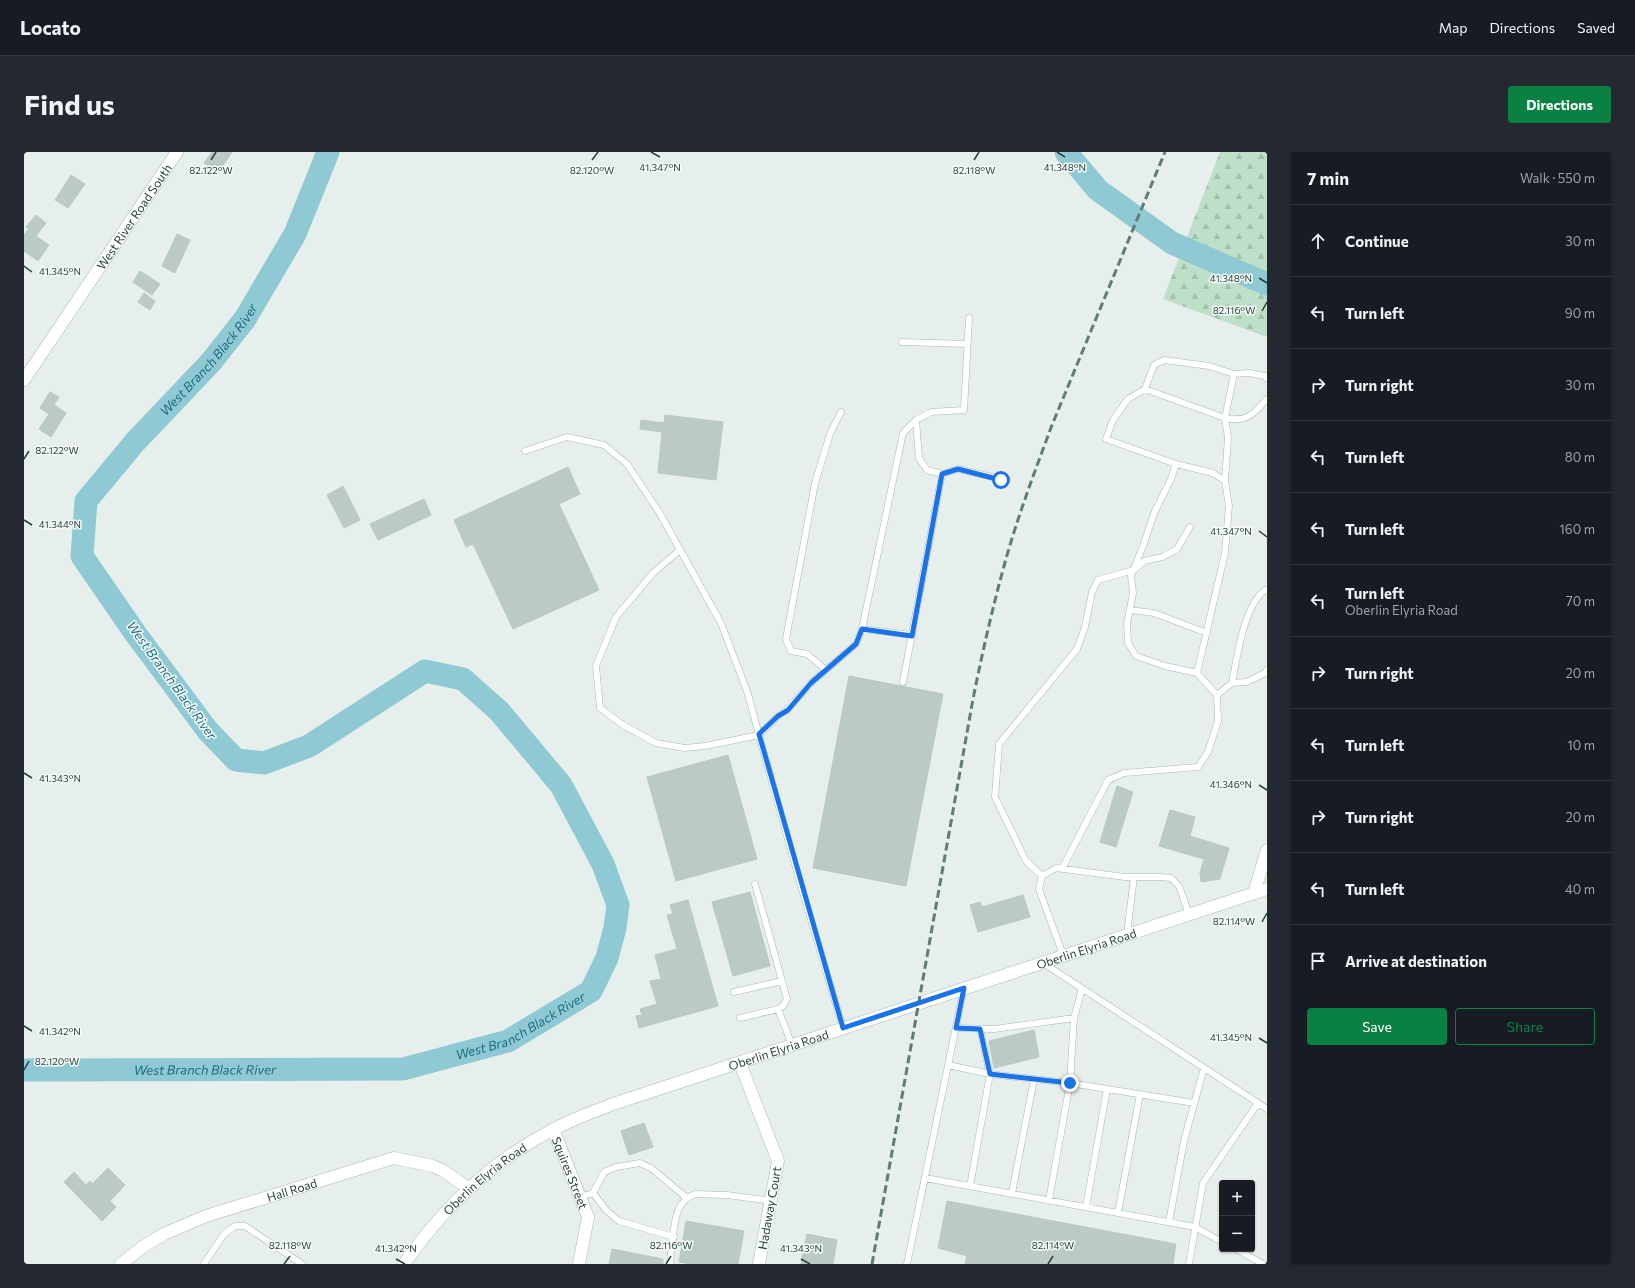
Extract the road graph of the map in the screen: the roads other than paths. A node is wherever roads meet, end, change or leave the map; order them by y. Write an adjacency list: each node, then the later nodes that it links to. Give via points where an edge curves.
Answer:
1 (177, 152): 7 (main road, West River Road South)
2 (969, 318): 4 (lane)
3 (902, 342): 4 (lane)
4 (967, 344): 12 (lane, via 964,410 931,412)
5 (1234, 374): 6 (lane, via 1249,373 1265,376); 8 (lane, via 1209,366 1164,360 1154,365); 11 (lane)
6 (1267, 379)
7 (24, 380)
8 (1145, 389): 11 (lane); 14 (lane, via 1128,399 1113,420 1106,438)
9 (1267, 399): 11 (lane, via 1254,414 1236,421)
10 (841, 412): 26 (lane, via 830,434 815,483 786,639 791,651 807,654)
11 (1225, 418): 17 (lane, via 1228,438)
12 (916, 420): 15 (lane, via 920,458 927,470); 23 (lane, via 903,433)
13 (525, 451): 19 (lane, via 567,437 604,445 627,464 659,512)
14 (1176, 464): 17 (lane, via 1213,473); 20 (lane, via 1155,510)
15 (942, 474): 16 (lane, via 958,469); 25 (lane)
16 (1001, 480)
17 (1225, 482): 24 (lane, via 1229,506 1224,554)
18 (1190, 527): 20 (lane, via 1177,549 1162,557 1144,561)
19 (680, 550): 32 (lane, via 721,623 748,694); 32 (lane, via 653,573 616,617 596,666 600,708 623,725 656,743 685,748)
20 (1134, 570): 22 (lane, via 1131,576 1133,593); 35 (lane, via 1098,580 1092,592 1078,649 999,744 995,797 1026,861)
21 (1267, 589): 30 (lane, via 1253,602 1241,638)
22 (1130, 610): 24 (lane, via 1154,613); 28 (lane, via 1127,624 1128,643 1136,656)
23 (862, 629): 25 (lane); 26 (lane, via 856,644)
24 (1207, 633): 28 (lane)
25 (912, 636): 29 (lane)
26 (826, 670): 32 (lane, via 788,710)
27 (1267, 670): 30 (lane, via 1247,682)
28 (1197, 673): 31 (lane)
29 (903, 682)
30 (1232, 683): 31 (lane)
31 (1216, 695): 34 (lane, via 1218,721 1208,752 1198,767 1124,773 1108,780)
32 (759, 734): 51 (lane)
33 (1267, 850): 39 (main road)
34 (1062, 869): 35 (lane, via 1056,868); 36 (lane)
35 (1042, 876): 42 (lane, via 1039,889)
36 (1134, 877): 40 (lane, via 1171,878 1180,886); 41 (lane)
37 (755, 884): 44 (lane)
38 (1267, 889): 39 (main road, Oberlin Elyria Road)
39 (1254, 893): 40 (main road, Oberlin Elyria Road)
40 (1189, 914): 41 (main road, Oberlin Elyria Road)
41 (1127, 934): 42 (main road, Oberlin Elyria Road)
42 (1063, 955): 43 (main road, Oberlin Elyria Road)
43 (1042, 962): 45 (main road, Oberlin Elyria Road); 46 (lane)
44 (782, 981): 47 (lane); 48 (lane, via 786,999 784,1006)
45 (964, 988): 51 (main road, Oberlin Elyria Road); 52 (lane)
46 (1082, 989): 50 (lane); 57 (lane)
47 (734, 992)
48 (778, 1009): 49 (lane); 54 (lane)
49 (740, 1018)
50 (1074, 1018): 53 (lane); 60 (lane)
51 (843, 1028): 54 (main road, Oberlin Elyria Road)
52 (956, 1028): 53 (lane); 56 (lane)
53 (980, 1029): 58 (lane)
54 (792, 1045): 55 (main road, Oberlin Elyria Road)
55 (740, 1063): 66 (main road, Oberlin Elyria Road, via 612,1104); 74 (main road, Hadaway Court, via 778,1161)
56 (948, 1065): 58 (lane); 67 (lane)
57 (1204, 1068): 63 (lane); 64 (lane)
58 (990, 1074): 59 (lane); 68 (lane)
59 (1034, 1079): 60 (lane); 71 (lane)
60 (1070, 1083): 61 (lane); 75 (lane)
61 (1107, 1089): 62 (lane); 76 (lane)
62 (1140, 1094): 63 (lane); 77 (lane)
63 (1194, 1103): 78 (lane)
64 (1258, 1103): 65 (lane); 79 (lane, via 1204,1183)
65 (1267, 1109)
66 (553, 1129): 69 (main road, Oberlin Elyria Road, via 523,1146); 72 (main road, Squires Street)
67 (925, 1178): 68 (lane); 90 (lane)
68 (970, 1186): 71 (lane)
69 (468, 1188): 83 (main road, Hall Road, via 433,1166 394,1158 184,1224 144,1246); 86 (main road, Oberlin Elyria Road, via 422,1239)
70 (593, 1193): 72 (lane); 73 (lane, via 604,1172 640,1163 651,1168); 80 (lane, via 619,1221)
71 (1012, 1193): 75 (lane)
72 (580, 1197): 87 (main road, Squires Street, via 588,1217)
73 (687, 1198): 74 (lane, via 695,1194); 80 (lane, via 678,1211)
74 (771, 1200): 89 (main road, Hadaway Court)
75 (1049, 1200): 76 (lane)
76 (1086, 1207): 77 (lane)
77 (1118, 1213): 78 (lane)
78 (1169, 1222): 79 (lane)
79 (1195, 1227): 81 (lane); 91 (lane)
80 (674, 1237): 88 (lane)
81 (1219, 1240)
82 (1241, 1252): 92 (lane)
83 (121, 1264)
84 (204, 1264): 85 (lane, via 224,1234 235,1226 245,1226)
85 (302, 1264)
86 (404, 1264)
87 (579, 1264)
88 (670, 1264)
89 (760, 1264)
90 (907, 1264)
91 (1189, 1264)
92 (1263, 1264)

